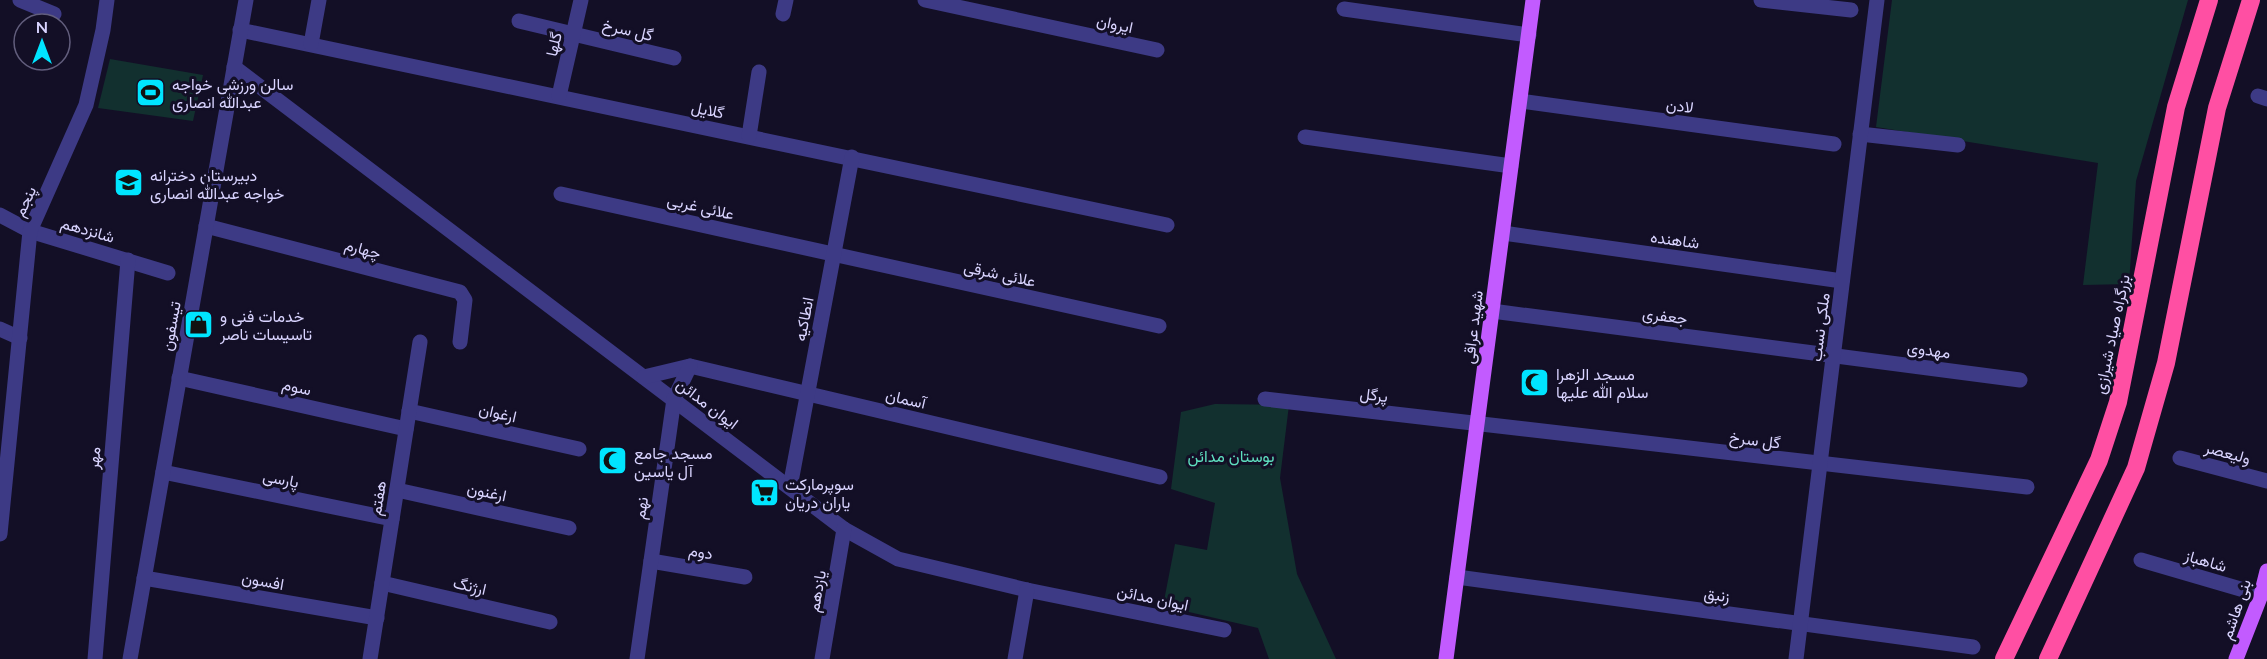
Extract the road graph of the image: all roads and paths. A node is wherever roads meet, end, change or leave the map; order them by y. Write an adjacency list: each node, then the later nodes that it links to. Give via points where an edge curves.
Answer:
1 (20, 0): 14 (street)
2 (107, 0): 37 (street, پنجم, via 86,105)
3 (246, 0): 16 (street, تیسفون)
4 (319, 0): 19 (street)
5 (581, 0): 17 (street, گلها)
6 (925, 0): 20 (street, ایروان)
7 (1533, 0): 18 (main road, شهید عراقی)
8 (1761, 0): 13 (street)
9 (1877, 0): 26 (street, ملکی نسب)
10 (2209, 0): 96 (highway, بزرگراه صیاد شیرازی, via 2176,107 2118,402 2099,460)
11 (2251, 0): 97 (highway, via 2217,108 2166,363 2136,468)
12 (1344, 9): 18 (street)
13 (1851, 10)
14 (49, 12)
15 (519, 21): 17 (street, گل سرخ)
16 (240, 30): 19 (street, گلایل); 22 (street, تیسفون)
17 (573, 35): 21 (street, گل سرخ); 24 (street, گلها)
18 (1529, 35): 25 (main road, شهید عراقی)
19 (310, 44): 24 (street, گلایل)
20 (1157, 50)
21 (674, 58)
22 (234, 67): 36 (street, تیسفون); 51 (street, ایوان مدائن)
23 (759, 72): 27 (street)
24 (559, 96): 27 (street, گلایل)
25 (1520, 101): 29 (street, لادن); 32 (main road, شهید عراقی)
26 (1860, 134): 30 (street); 42 (street, ملکی نسب)
27 (749, 136): 31 (street, گلایل)
28 (1305, 137): 32 (street)
29 (1834, 144)
30 (1958, 146)
31 (852, 157): 35 (street, گلایل); 39 (street, انطاکیه)
32 (1511, 166): 38 (main road, شهید عراقی)
33 (561, 194): 39 (street, علائی غربی)
34 (0, 215): 37 (street, شانزدهم)
35 (1167, 225)
36 (206, 226): 48 (street, چهارم, via 460,292 465,300); 52 (street, تیسفون)
37 (30, 231): 40 (street, شانزدهم); 46 (street, پنجم)
38 (1503, 233): 42 (street, شاهنده); 43 (main road, شهید عراقی)
39 (834, 254): 44 (street, علائی شرقی); 54 (street, انطاکیه)
40 (128, 260): 41 (street, شانزدهم); 88 (street, مهر)
41 (168, 273)
42 (1842, 281): 49 (street, ملکی نسب)
43 (1492, 311): 49 (street, جعفری); 58 (main road, شهید عراقی)
44 (1159, 326)
45 (0, 329): 46 (street)
46 (20, 338): 62 (street, پنجم)
47 (420, 342): 57 (street, هفتم)
48 (460, 342)
49 (1833, 354): 53 (street, مهدوی); 63 (street, ملکی نسب)
50 (690, 366): 51 (street, آسمان); 54 (street, آسمان); 55 (street, نهم)
51 (644, 377): 55 (street, ایوان مدائن)
52 (179, 378): 59 (street, سوم); 64 (street, تیسفون)
53 (2020, 380)
54 (808, 393): 65 (street, آسمان); 67 (street, انطاکیه)
55 (674, 399): 67 (street, ایوان مدائن); 75 (street, نهم)
56 (1265, 399): 58 (street, پرگل)
57 (409, 411): 59 (street, هفتم); 60 (street, ارغوان)
58 (1479, 424): 63 (street, گل سرخ); 78 (main road, شهید عراقی)
59 (406, 429): 69 (street, هفتم)
60 (579, 449)
61 (2180, 458): 66 (street, ولیعصر)
62 (3, 465): 73 (street, پنجم)
63 (1820, 465): 68 (street, گل سرخ); 85 (street, ملکی نسب)
64 (163, 472): 70 (street, پارسی); 79 (street, تیسفون)
65 (1160, 477)
66 (2267, 481)
67 (790, 487): 72 (street, ایوان مدائن)
68 (2027, 487)
69 (397, 490): 70 (street, هفتم); 71 (street, ارغنون)
70 (392, 519): 80 (street, هفتم)
71 (569, 528)
72 (844, 529): 81 (street, ایوان مدائن, via 898,559); 92 (street, یازدهم)
73 (0, 534)
74 (2141, 560): 82 (street, شاهباز)
75 (651, 561): 77 (street, دوم); 91 (street, نهم)
76 (2267, 571): 82 (main road, بنی هاشم)
77 (745, 577)
78 (1457, 577): 85 (street, زنبق); 94 (main road, شهید عراقی)
79 (144, 578): 83 (street, افسون); 89 (street, تیسفون)
80 (382, 584): 83 (street, هفتم); 84 (street, ارژنگ)
81 (1027, 590): 86 (street, ایوان مدائن); 93 (street)
82 (2261, 595): 98 (main road, بنی هاشم)
83 (377, 618): 90 (street, هفتم)
84 (550, 622)
85 (1800, 623): 87 (street, زنبق); 95 (street, ملکی نسب)
86 (1224, 630)
87 (1973, 647)
88 (95, 659)
89 (130, 659)
90 (370, 659)
91 (637, 659)
92 (822, 659)
93 (1015, 659)
94 (1446, 659)
95 (1796, 659)
96 (2004, 659)
97 (2048, 659)
98 (2236, 659)

